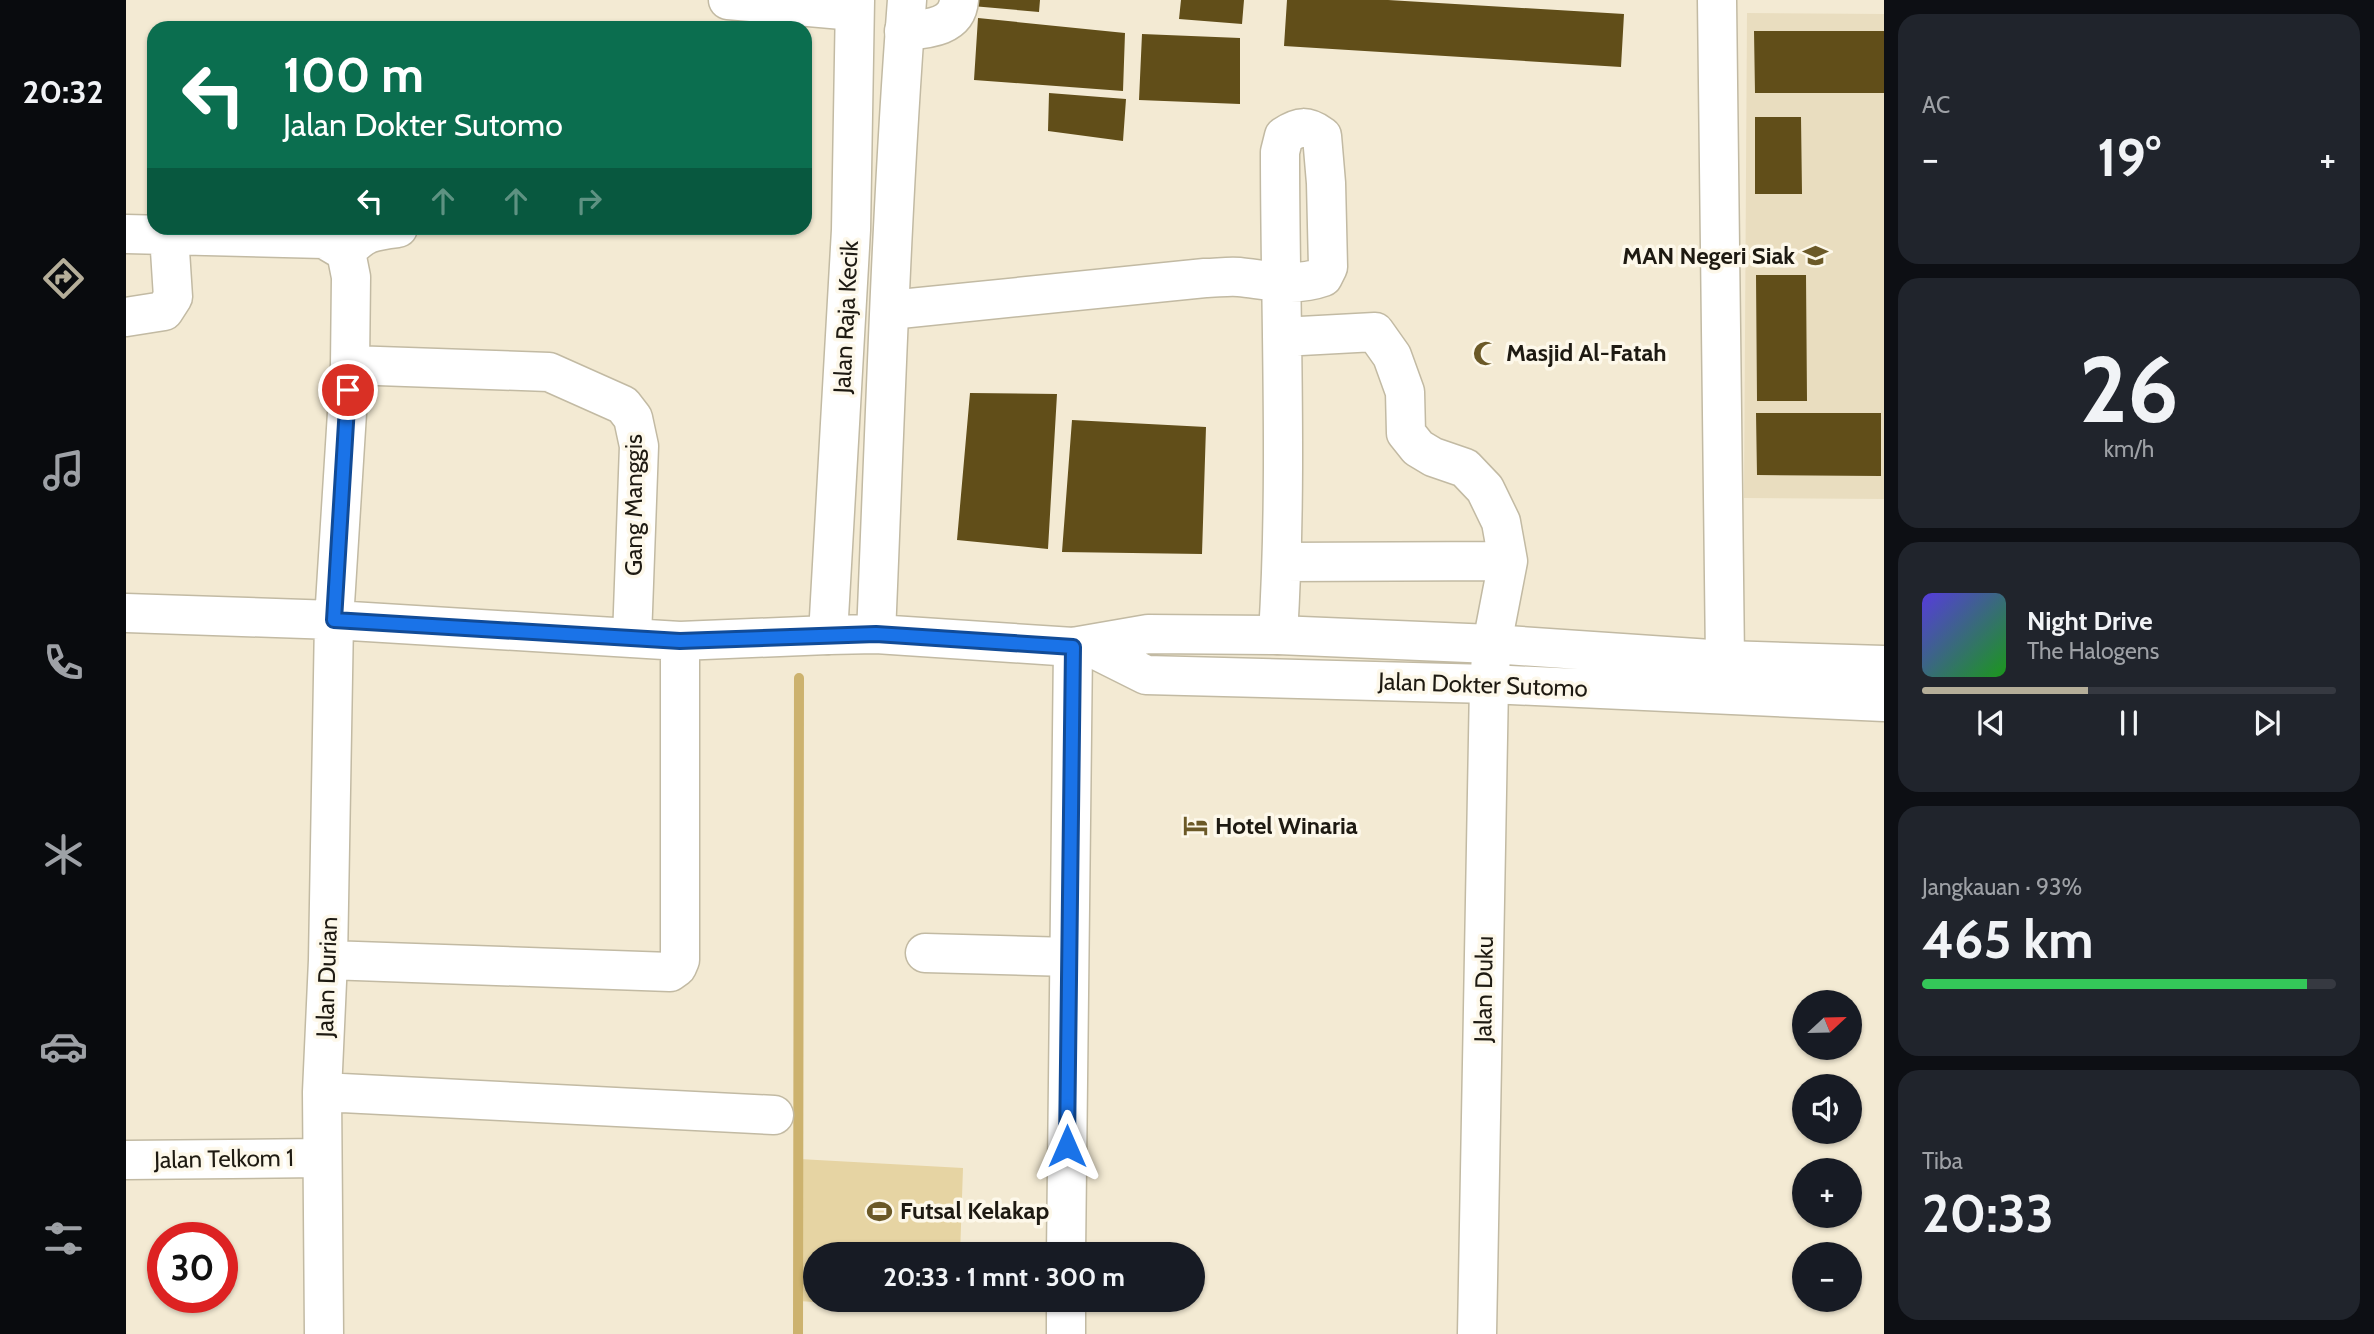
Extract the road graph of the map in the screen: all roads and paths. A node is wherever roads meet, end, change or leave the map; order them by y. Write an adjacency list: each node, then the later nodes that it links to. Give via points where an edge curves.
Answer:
1 (727, 0): 4 (street)
2 (959, 0): 5 (street, via 958,9 946,23 934,28)
3 (1717, 0): 28 (street)
4 (855, 6): 6 (street, Jalan Raja Kecik)
5 (905, 16): 7 (street, Jalan Raja Kecik)
6 (851, 229): 7 (street); 22 (street, Jalan Raja Kecik)
7 (891, 233): 13 (street, Jalan Raja Kecik)
8 (126, 234): 9 (street)
9 (147, 234)
10 (169, 235): 12 (street, via 324,239); 14 (street, via 173,297 164,311)
11 (366, 235): 12 (street)
12 (346, 252): 16 (street, Jalan Durian, via 351,277)
13 (890, 310): 15 (street, via 1236,277 1280,283); 21 (street, Jalan Raja Kecik)
14 (126, 317)
15 (1282, 337): 17 (street, via 1375,332 1392,356 1405,392 1406,433 1433,457 1465,468 1485,489 1501,522); 18 (street)
16 (349, 365): 20 (street, Jalan Durian); 24 (street, Gang Manggis, via 549,372 623,405 633,418 639,446)
17 (1508, 561): 18 (street); 26 (street, Jalan Duku)
18 (1283, 562): 23 (street)
19 (126, 613): 20 (street, Jalan Dokter Sutomo)
20 (334, 620): 24 (street, Jalan Dokter Sutomo); 34 (street, Jalan Durian)
21 (876, 634): 22 (street, Jalan Dokter Sutomo); 27 (street, Jalan Dokter Sutomo)
22 (828, 635): 25 (street, Jalan Dokter Sutomo)
23 (1278, 635): 26 (street, Jalan Dokter Sutomo); 27 (street, Jalan Dokter Sutomo, via 1148,634)
24 (632, 638): 25 (street, Jalan Dokter Sutomo)
25 (680, 641): 34 (street, via 677,967 670,972)
26 (1492, 644): 28 (street, Jalan Dokter Sutomo); 30 (street, Jalan Duku)
27 (1081, 646): 30 (street, Jalan Dokter Sutomo, via 1146,675); 33 (street)
28 (1725, 660): 29 (street, Jalan Dokter Sutomo)
29 (1884, 665)
30 (1489, 684): 31 (street, Jalan Dokter Sutomo); 43 (street, Jalan Duku)
31 (1884, 702)
32 (925, 953): 33 (street)
33 (1069, 957): 39 (street)
34 (328, 960): 35 (street, Jalan Durian)
35 (322, 1092): 36 (street); 37 (street, Jalan Durian)
36 (774, 1115)
37 (321, 1158): 38 (street, Jalan Telkom 1); 41 (street, Jalan Durian)
38 (126, 1160)
39 (1066, 1242)
40 (1066, 1312): 42 (street)
41 (324, 1334)
42 (1066, 1334)
43 (1477, 1334)

